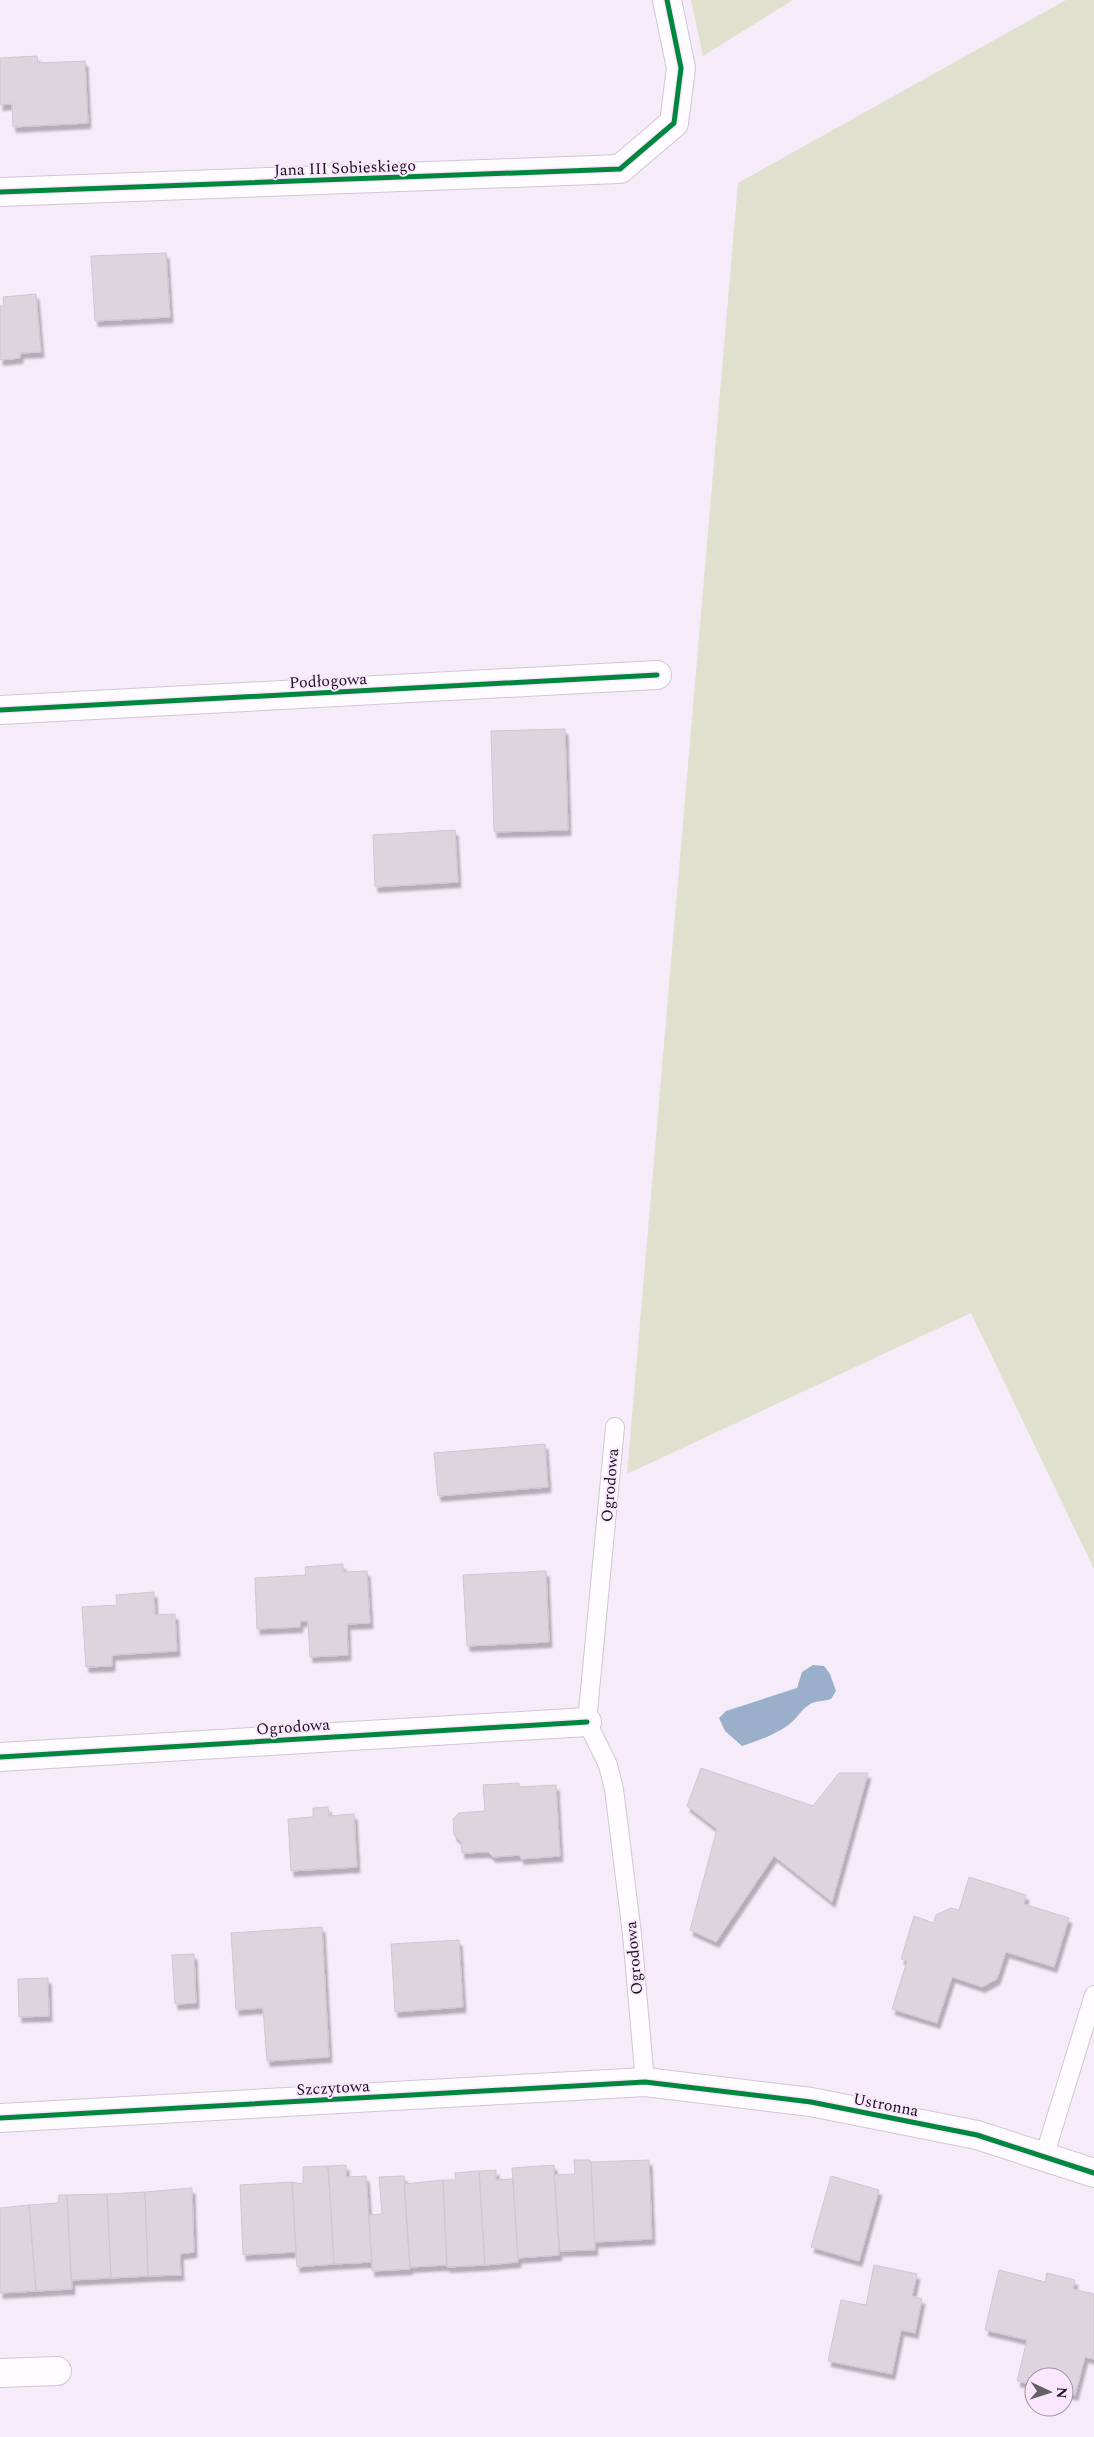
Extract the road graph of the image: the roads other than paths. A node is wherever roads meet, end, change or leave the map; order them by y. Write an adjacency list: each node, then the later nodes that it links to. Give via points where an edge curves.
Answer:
1 (667, 0): 2 (street, Jana III Sobieskiego, via 682,68 674,123 620,169)
2 (0, 192)
3 (657, 675): 4 (street, Podłogowa)
4 (0, 710)
5 (615, 1427): 6 (lane, Ogrodowa)
6 (587, 1722): 7 (street, Ogrodowa); 9 (lane, Ogrodowa, via 608,1765 614,1789 632,1934)
7 (0, 1757)
8 (1094, 1995): 11 (lane)
9 (656, 2082): 10 (street, Szczytowa); 11 (street, Ustronna, via 821,2104 977,2136)
10 (0, 2118)
11 (1044, 2157): 12 (street, Ustronna)
12 (1094, 2173)
13 (57, 2371): 14 (street)
14 (0, 2373)

